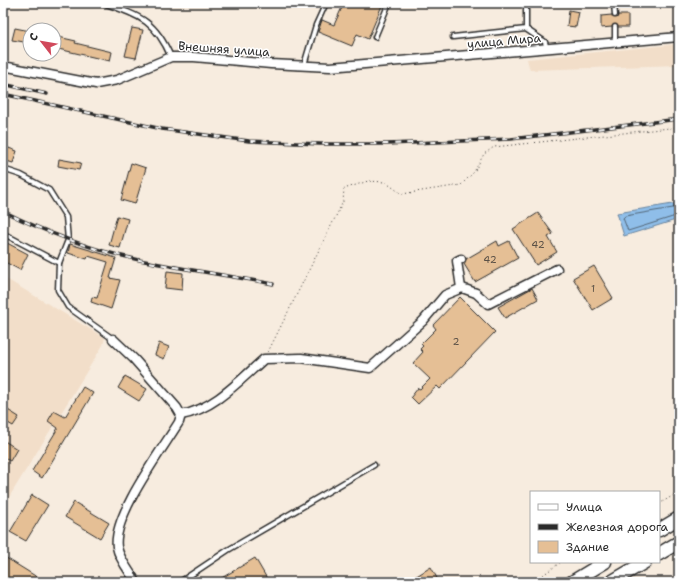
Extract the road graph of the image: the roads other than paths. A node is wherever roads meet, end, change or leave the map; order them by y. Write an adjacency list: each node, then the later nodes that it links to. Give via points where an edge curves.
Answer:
1 (103, 3): 14 (lane, via 142,17 157,30)
2 (326, 3): 16 (lane)
3 (389, 3): 9 (lane)
4 (527, 3): 8 (lane)
5 (614, 3): 6 (lane)
6 (615, 15)
7 (615, 27): 12 (lane)
8 (526, 29): 10 (lane); 13 (lane, via 545,42)
9 (375, 37)
10 (452, 37)
11 (679, 37): 12 (street, улица Мира)
12 (616, 43): 13 (street, улица Мира)
13 (547, 49): 17 (street, улица Мира)
14 (171, 57): 15 (street, Внешняя улица, via 117,80 96,84); 16 (street, Внешняя улица)
15 (3, 66)
16 (303, 66): 17 (street, Внешняя улица)
17 (330, 67)
18 (3, 169): 21 (lane, via 21,175 49,190 66,217 68,240)
19 (3, 235): 21 (lane)
20 (461, 259): 23 (street, via 457,261)
21 (59, 263): 24 (lane, via 58,290 68,307)
22 (557, 268): 23 (street, via 488,304 476,293)
23 (461, 288): 25 (street, via 445,295 423,321 370,368 300,358 264,359 232,389 194,412)
24 (113, 339): 25 (street, via 178,408)
25 (180, 415): 33 (street, via 179,422 129,502 120,522 117,547)
26 (374, 464): 34 (lane, via 228,550)
27 (679, 518): 28 (main road)
28 (660, 529)
29 (679, 542): 30 (main road)
30 (660, 553)
31 (603, 563): 35 (main road)
32 (643, 563): 36 (main road)
33 (136, 582)
34 (180, 582)
35 (572, 582)
36 (611, 582)

